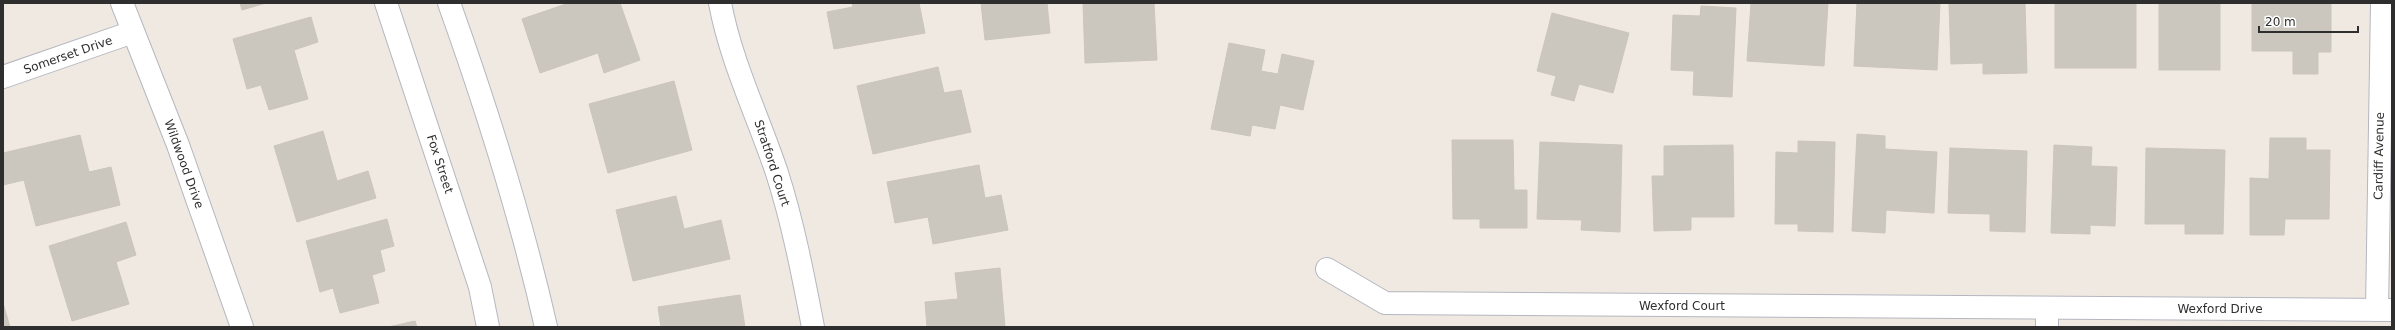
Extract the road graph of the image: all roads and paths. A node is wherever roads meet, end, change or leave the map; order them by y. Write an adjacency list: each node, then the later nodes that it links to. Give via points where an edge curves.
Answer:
1 (122, 3): 6 (street, Wildwood Drive)
2 (386, 3): 12 (street, Fox Street, via 480,287)
3 (449, 3): 13 (street, via 481,93 536,282)
4 (720, 3): 14 (street, Stratford Court, via 726,34 777,174 799,254)
5 (2382, 3): 9 (street, Cardiff Avenue)
6 (132, 32): 7 (street, Somerset Drive); 11 (street, Wildwood Drive, via 178,144)
7 (3, 77)
8 (1327, 269): 10 (street, Wexford Court, via 1385,303)
9 (2384, 310): 10 (street, Wexford Drive)
10 (2047, 318)
11 (242, 327)
12 (488, 327)
13 (546, 327)
14 (813, 327)

